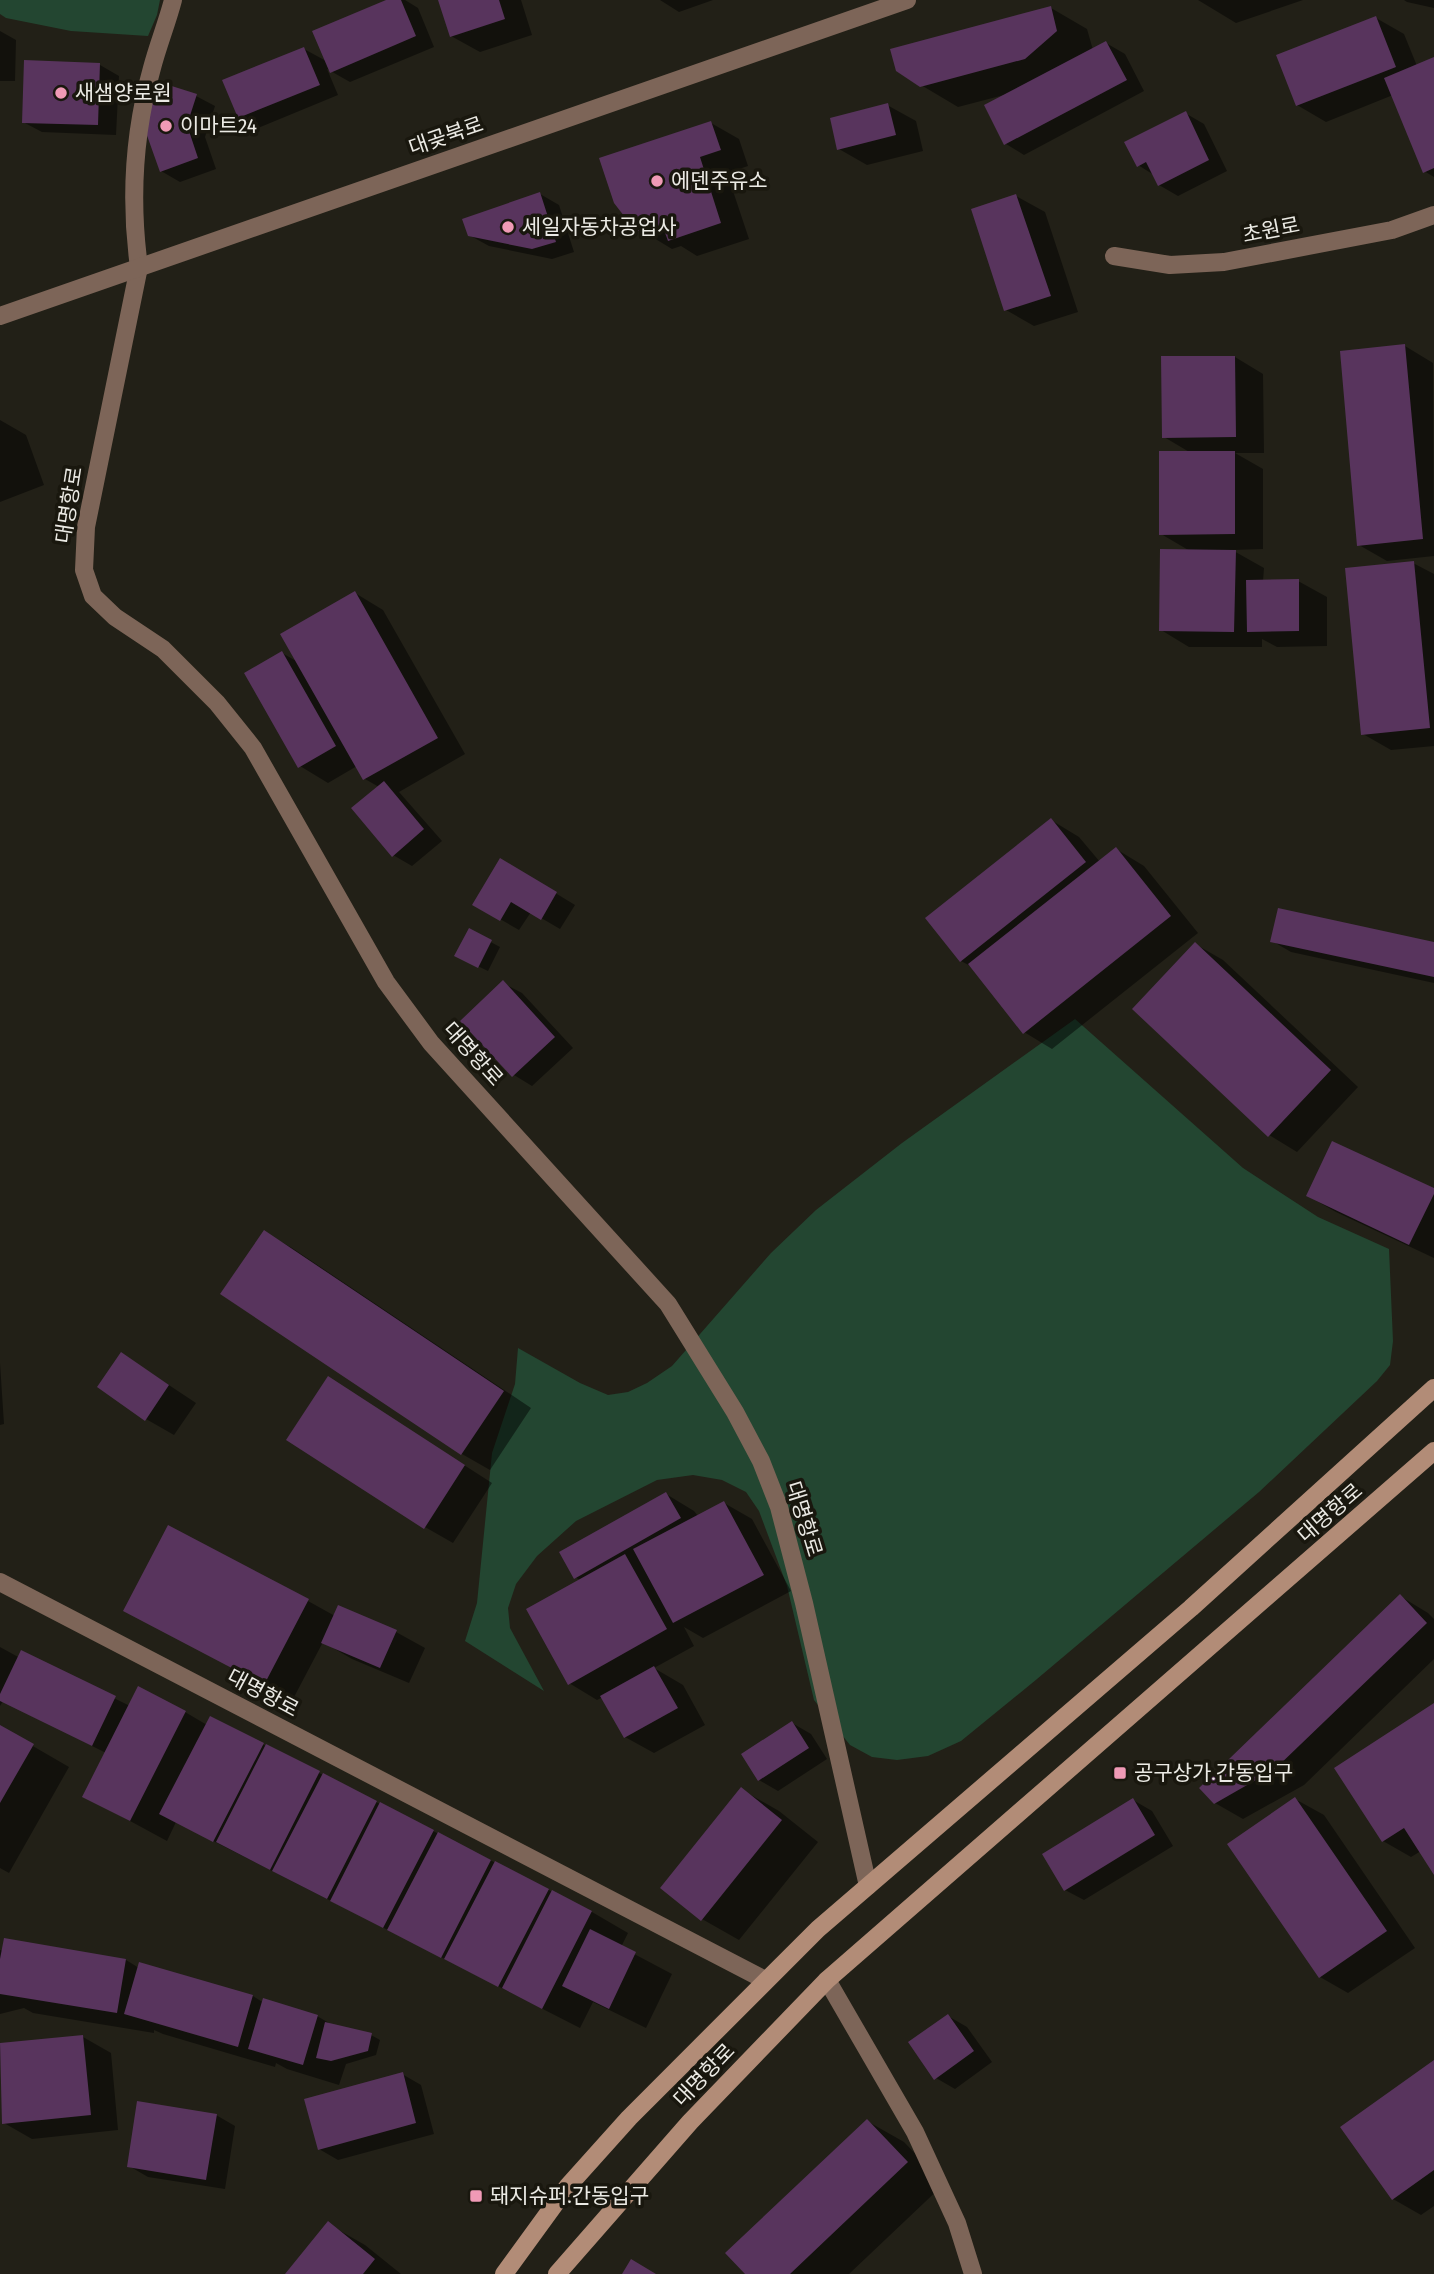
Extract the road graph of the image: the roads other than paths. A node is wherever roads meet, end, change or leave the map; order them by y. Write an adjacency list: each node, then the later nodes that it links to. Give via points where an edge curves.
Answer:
1 (173, 0): 5 (street, 대명항로, via 141,118 133,226)
2 (907, 0): 5 (street, 대곶북로)
3 (1434, 215): 4 (street, 초원로, via 1392,230 1224,262 1170,265)
4 (1114, 256)
5 (139, 267): 6 (street, 대곶북로); 10 (street, 대명항로, via 86,527 84,570 93,596 163,649 217,703 253,748 386,982 431,1043 667,1304 736,1412 779,1507)
6 (0, 316)
7 (1434, 1388): 10 (main road, 대명항로, via 1191,1608)
8 (1434, 1451): 12 (main road, 대명항로)
9 (0, 1582): 11 (street, 대명항로)
10 (868, 1886): 11 (main road, 대명항로)
11 (765, 1980): 13 (main road, 대명항로, via 568,2186)
12 (827, 1980): 14 (main road, 대명항로, via 690,2122); 15 (street, via 915,2132 957,2222)
13 (503, 2274)
14 (557, 2274)
15 (973, 2274)

